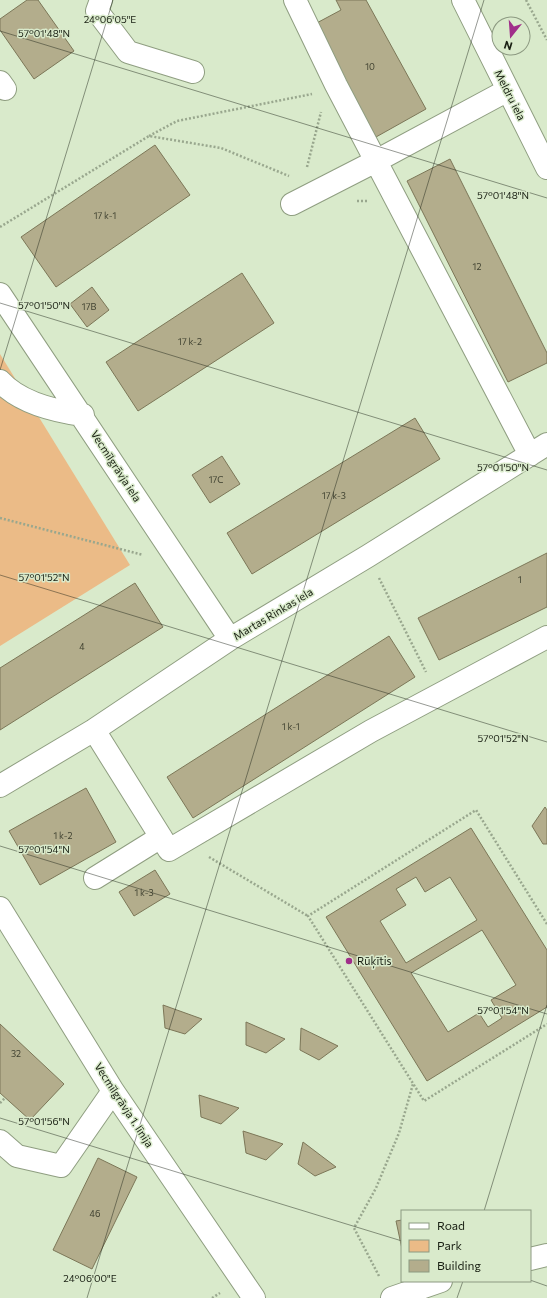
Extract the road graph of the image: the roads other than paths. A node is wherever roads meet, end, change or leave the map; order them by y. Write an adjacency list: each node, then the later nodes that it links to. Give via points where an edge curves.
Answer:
1 (101, 0): 4 (street, via 97,11 128,52)
2 (295, 0): 6 (street, via 331,88)
3 (463, 0): 5 (street, Meldru iela)
4 (193, 72)
5 (508, 90): 6 (street); 7 (street, Meldru iela)
6 (376, 161): 8 (street, via 309,187); 12 (street)
7 (547, 168)
8 (292, 204)
9 (0, 294): 11 (street, Vecmīlgrāvja iela)
10 (0, 381): 11 (street, via 39,405)
11 (83, 415): 14 (street, Vecmīlgrāvja iela)
12 (539, 450): 14 (street, Martas Rinkas iela)
13 (547, 637): 17 (street, via 371,731 169,850)
14 (230, 639): 15 (street, Martas Rinkas iela)
15 (94, 730): 16 (street, Martas Rinkas iela); 17 (street)
16 (0, 786)
17 (161, 837): 18 (street)
18 (95, 878)
19 (0, 908): 20 (street, Vecmīlgrāvja 1. līnija)
20 (113, 1090): 21 (street, via 61,1166 17,1156); 25 (street, Vecmīlgrāvja 1. līnija)
21 (0, 1141)
22 (547, 1255): 23 (street)
23 (531, 1259)
24 (438, 1282): 26 (street)
25 (254, 1298)
26 (392, 1298)

